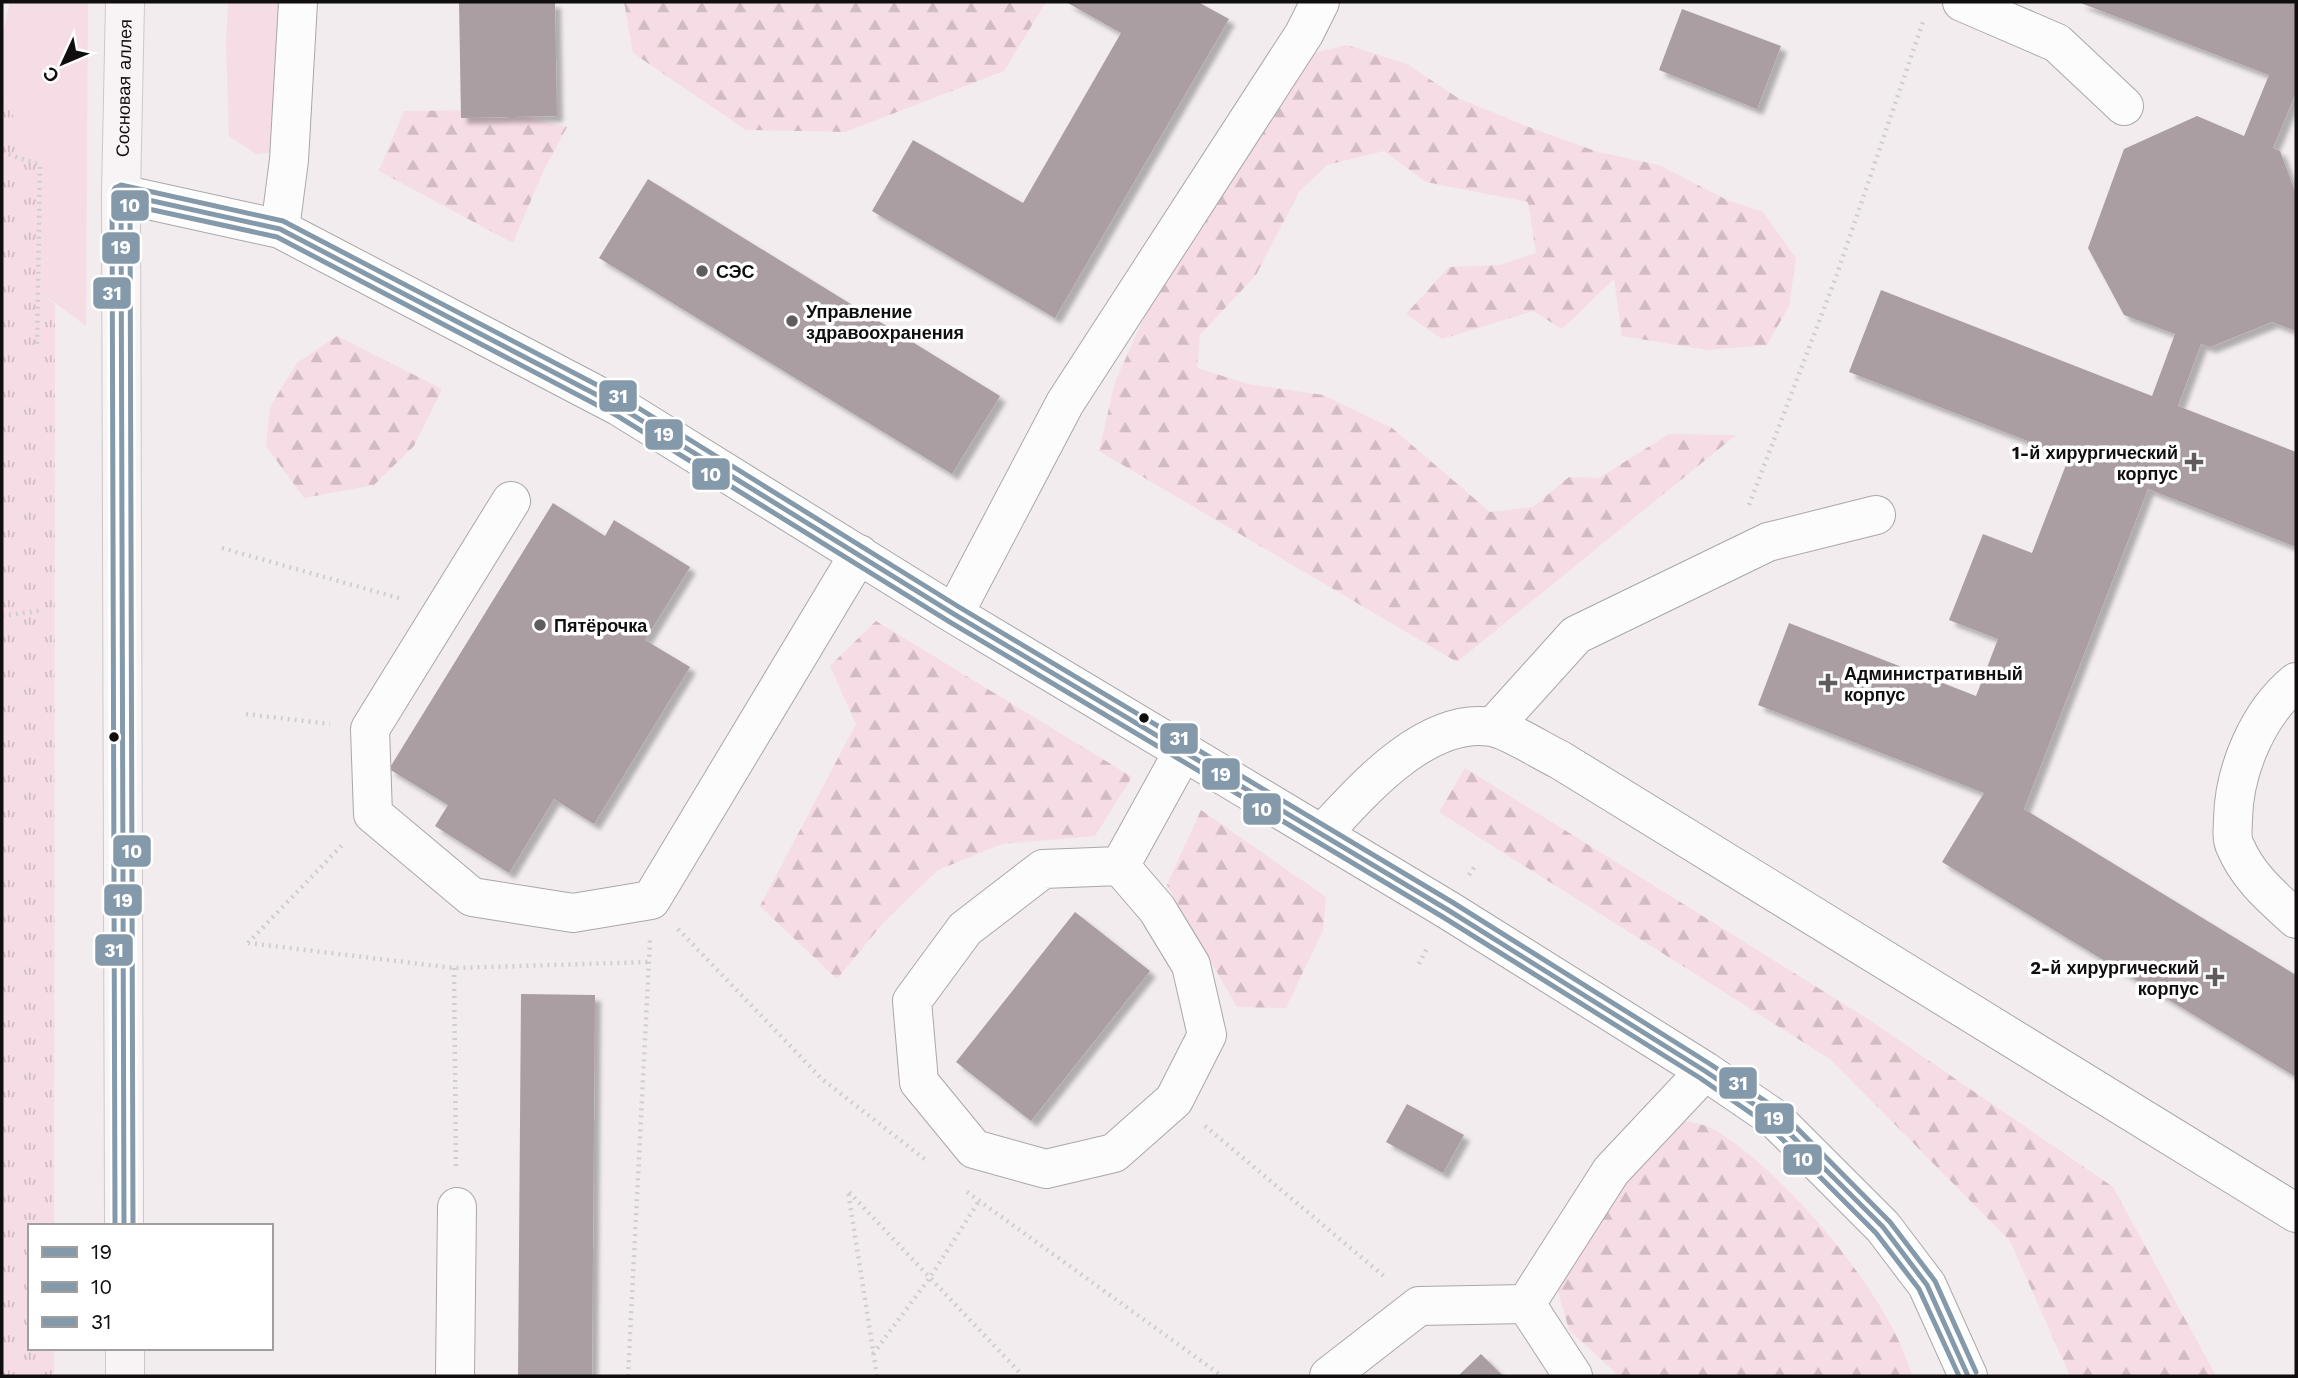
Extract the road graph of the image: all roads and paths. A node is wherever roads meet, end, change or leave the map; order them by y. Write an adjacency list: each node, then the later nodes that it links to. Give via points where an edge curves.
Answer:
1 (125, 2): 8 (main road, Сосновая аллея)
2 (298, 2): 9 (street, via 289,160)
3 (1962, 2): 6 (street, via 2057,43)
4 (1317, 3): 18 (street, via 1304,34 1065,403)
5 (1925, 15): 15 (path, via 1836,276)
6 (2124, 106)
7 (2, 152): 10 (path, via 40,165)
8 (121, 194): 9 (street); 37 (main road, Сосновая аллея)
9 (280, 229): 14 (street, via 620,407)
10 (37, 345)
11 (511, 501): 17 (street)
12 (1876, 515): 15 (street, via 1768,541)
13 (222, 548): 17 (path)
14 (859, 554): 18 (street); 28 (street)
15 (1728, 561): 22 (street, via 1576,635)
16 (43, 610): 19 (path)
17 (443, 611): 23 (street)
18 (954, 614): 24 (street)
19 (2, 616)
20 (2296, 682): 29 (street, via 2260,724 2245,762 2233,799 2233,843 2253,880)
21 (246, 713): 23 (path)
22 (1493, 727): 26 (street, via 1450,729 1394,762); 36 (street, via 1560,760)
23 (370, 729): 25 (street)
24 (1184, 750): 26 (street); 27 (street)
25 (373, 814): 28 (street, via 472,897 573,913); 31 (path, via 248,943)
26 (1322, 834): 32 (street)
27 (1120, 866): 33 (street, via 1157,909 1191,965 1207,1035); 34 (street, via 1043,869 965,929 912,1002 919,1082 974,1149)
28 (651, 901): 30 (path)
29 (2296, 919)
30 (649, 962): 31 (path); 45 (path)
31 (454, 968): 35 (path)
32 (1705, 1070): 39 (street, via 1611,1171); 50 (street, via 1773,1118 1883,1227 1927,1285)
33 (1174, 1100): 34 (street, via 1114,1153 1046,1169); 40 (path)
34 (1014, 1160): 38 (path, via 979,1201)
35 (457, 1207): 44 (street)
36 (2296, 1213)
37 (124, 1224)
38 (931, 1276): 42 (path); 42 (path, via 848,1191); 47 (path)
39 (1526, 1304): 40 (street); 49 (street)
40 (1419, 1306): 48 (street)
41 (125, 1350): 43 (main road)
42 (873, 1355): 46 (path)
43 (125, 1376)
44 (455, 1376)
45 (628, 1376)
46 (877, 1376)
47 (1023, 1376)
48 (1329, 1376)
49 (1573, 1376)
50 (1968, 1376)

